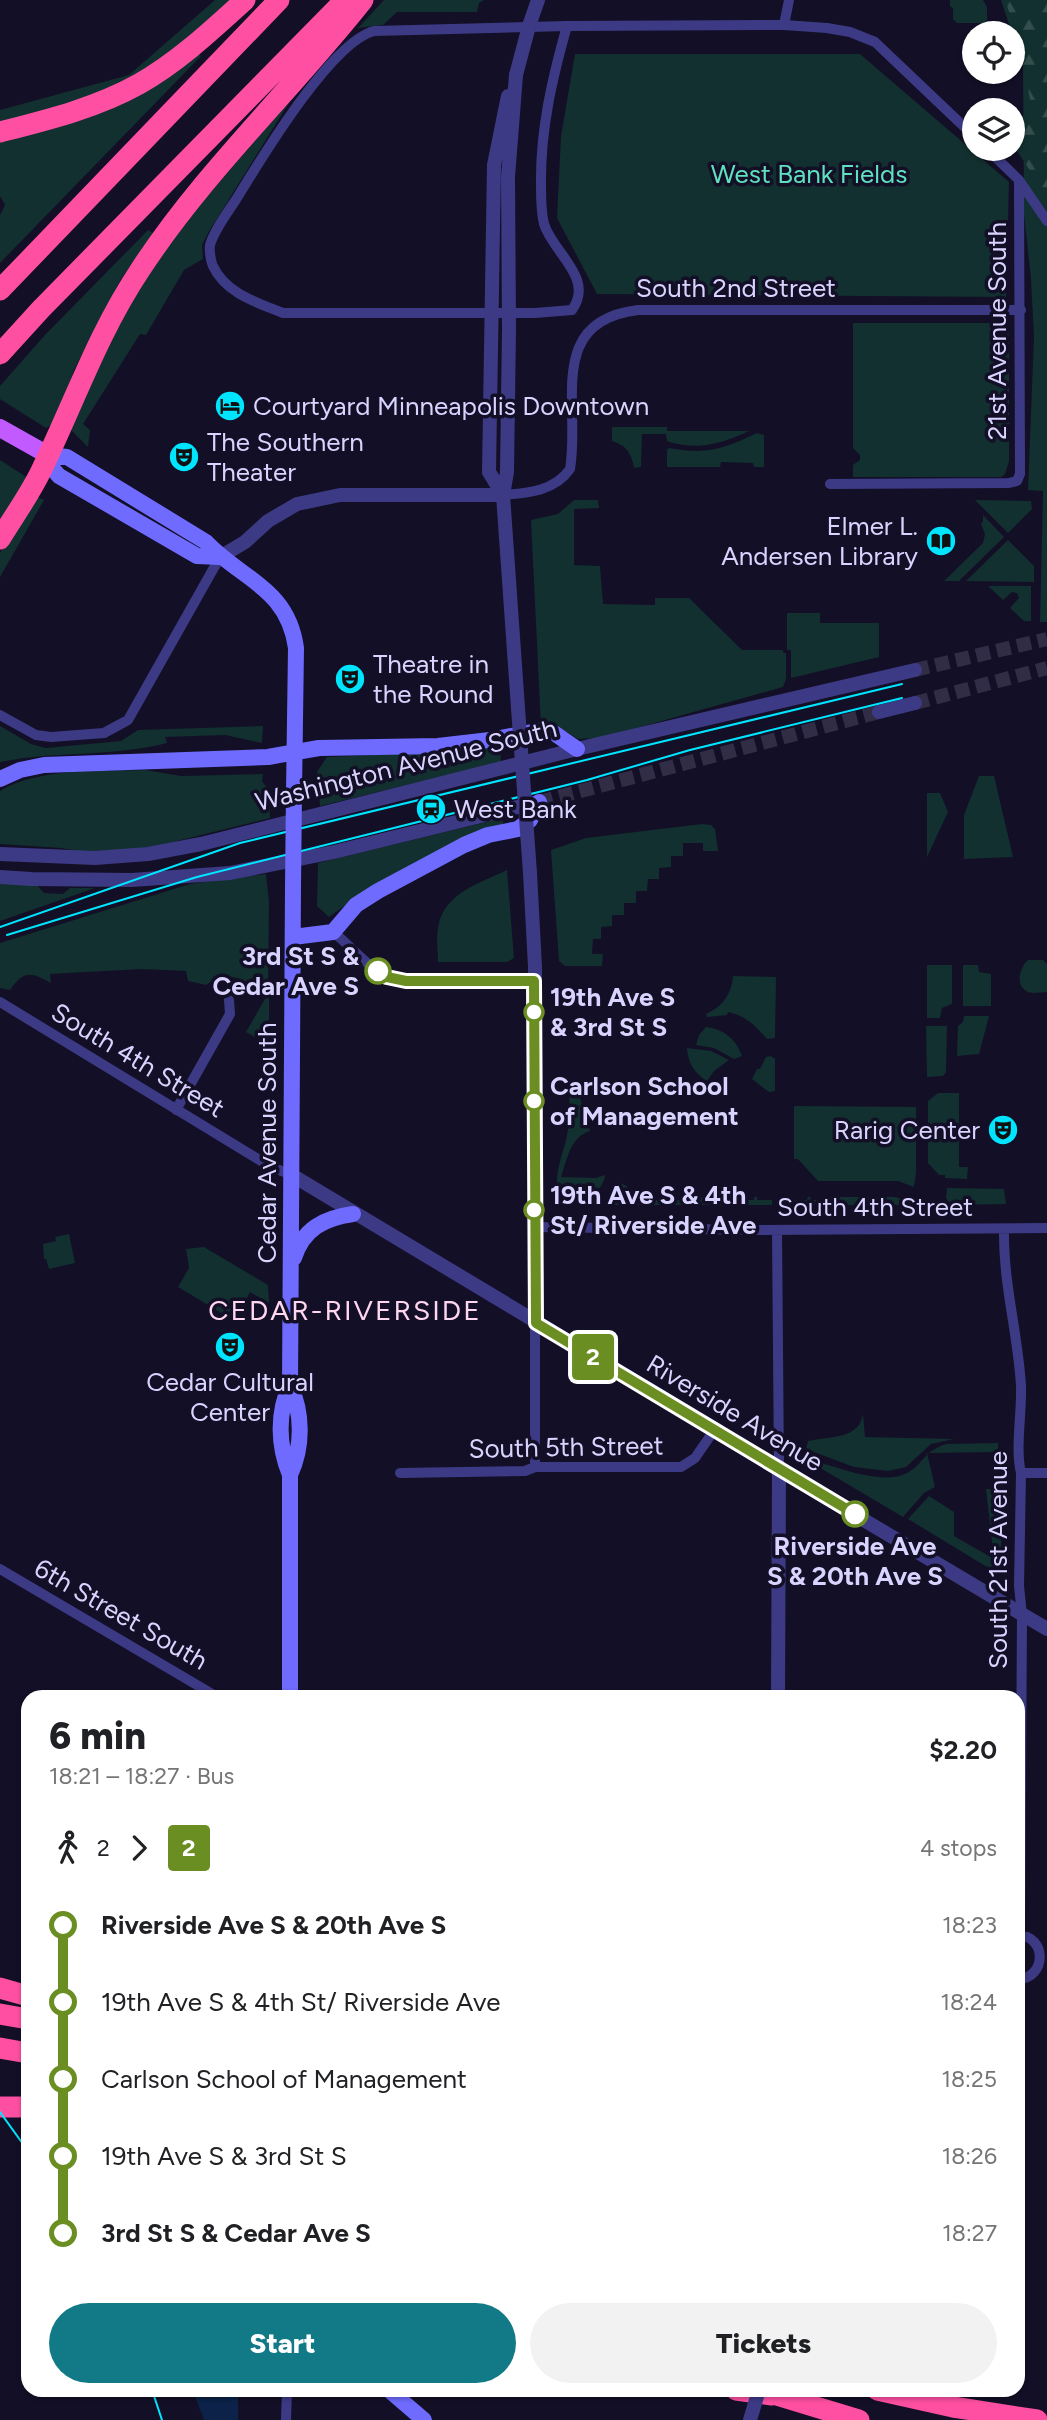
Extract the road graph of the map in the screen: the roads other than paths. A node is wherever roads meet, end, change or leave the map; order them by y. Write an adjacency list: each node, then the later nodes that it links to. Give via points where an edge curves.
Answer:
1 (246, 0): 11 (highway, via 166,67 138,84 69,113)
2 (279, 0): 15 (highway)
3 (345, 0): 19 (highway)
4 (363, 0): 21 (highway, via 218,167 139,271 94,353)
5 (538, 0): 9 (street, bridge)
6 (789, 0): 7 (street)
7 (783, 25): 8 (street); 10 (street, via 850,32 875,42)
8 (568, 26): 17 (street, via 374,31 359,37 300,101 210,246 213,266 225,284 283,313); 18 (street, via 544,127 541,206 552,239 577,275 579,296 566,312)
9 (516, 75): 17 (street, via 494,165); 18 (street, via 508,177)
10 (962, 125)
11 (0, 132)
12 (999, 161): 13 (street)
13 (1019, 180): 14 (street); 16 (street, 21st Avenue South)
14 (1047, 221)
15 (0, 290)
16 (1021, 310): 22 (street, 21st Avenue South, via 1017,481); 23 (street, South 2nd Street, via 621,312 594,326 573,362 570,469 565,477 548,488)
17 (492, 312): 18 (street); 23 (street, via 489,472)
18 (509, 313): 23 (street)
19 (2, 352)
20 (0, 428): 21 (main road)
21 (48, 455): 24 (highway); 25 (main road, via 58,476 198,556)
22 (830, 484)
23 (503, 495): 25 (street, via 326,497 297,504); 38 (street, bridge)
24 (0, 539)
25 (220, 557): 29 (street, via 128,720 104,733 51,737 36,735); 31 (main road, Cedar Avenue South, via 264,587 280,603 291,626 296,648)
26 (915, 670): 30 (street, Washington Avenue South)
27 (915, 703): 28 (street)
28 (879, 712)
29 (0, 715)
30 (577, 749): 31 (main road, via 554,733 537,731 438,746); 34 (street, Washington Avenue South, via 148,854 95,858)
31 (295, 752): 32 (main road, via 268,757 44,765); 37 (main road, Cedar Avenue South, bridge)
32 (0, 779)
33 (539, 802): 35 (street, via 230,873 132,880); 36 (main road, via 530,820 518,829 464,845 378,891 356,905)
34 (0, 854)
35 (0, 877)
36 (333, 932): 37 (main road); 38 (street, via 387,977)
37 (293, 937): 42 (main road, Cedar Avenue South)
38 (534, 981): 44 (street)
39 (229, 1000): 41 (street, via 230,1014)
40 (0, 1002): 41 (street, South 4th Street)
41 (176, 1110): 42 (street, South 4th Street)
42 (290, 1174): 43 (street, Riverside Avenue); 48 (main road, Cedar Avenue South)
43 (353, 1214): 48 (main road, via 333,1216 307,1234); 49 (street, Riverside Avenue)
44 (534, 1227): 47 (street, South 4th Street); 49 (street)
45 (1047, 1228): 46 (street, South 4th Street)
46 (1004, 1229): 47 (street, South 4th Street); 54 (street, South 21st Avenue, via 1005,1276 1021,1385)
47 (777, 1230): 52 (street)
48 (290, 1267): 60 (main road, Cedar Avenue South, via 290,1385 281,1403 282,1455 290,1475)
49 (536, 1323): 50 (street, Riverside Avenue); 51 (street)
50 (715, 1429): 51 (street, South 5th Street, via 695,1458 681,1467); 52 (street, Riverside Avenue)
51 (534, 1466): 53 (street, South 5th Street, via 525,1471)
52 (779, 1469): 57 (street, Riverside Avenue); 61 (street)
53 (400, 1473)
54 (1021, 1473): 55 (street); 57 (street, South 21st Avenue)
55 (1047, 1473)
56 (0, 1569): 59 (street, 6th Street South)
57 (1022, 1615): 58 (street, Riverside Avenue); 62 (street, South 21st Avenue)
58 (1047, 1629)
59 (205, 1690)
60 (290, 1690)
61 (778, 1690)
62 (1020, 1690)
63 (1025, 1936): 64 (street, South 21st Avenue, via 1034,1939 1043,1958 1038,1971)
64 (1025, 1979)
65 (0, 1988): 66 (highway)
66 (21, 1994)
67 (0, 2014): 68 (highway)
68 (21, 2018)
69 (0, 2107): 70 (highway)
70 (21, 2107)
71 (287, 2397): 76 (street)
72 (398, 2397): 77 (main road)
73 (763, 2397): 78 (street, bridge)
74 (783, 2397): 79 (highway)
75 (908, 2397): 80 (highway)
76 (286, 2420)
77 (424, 2420)
78 (750, 2420)
79 (859, 2420)
80 (1037, 2420)

